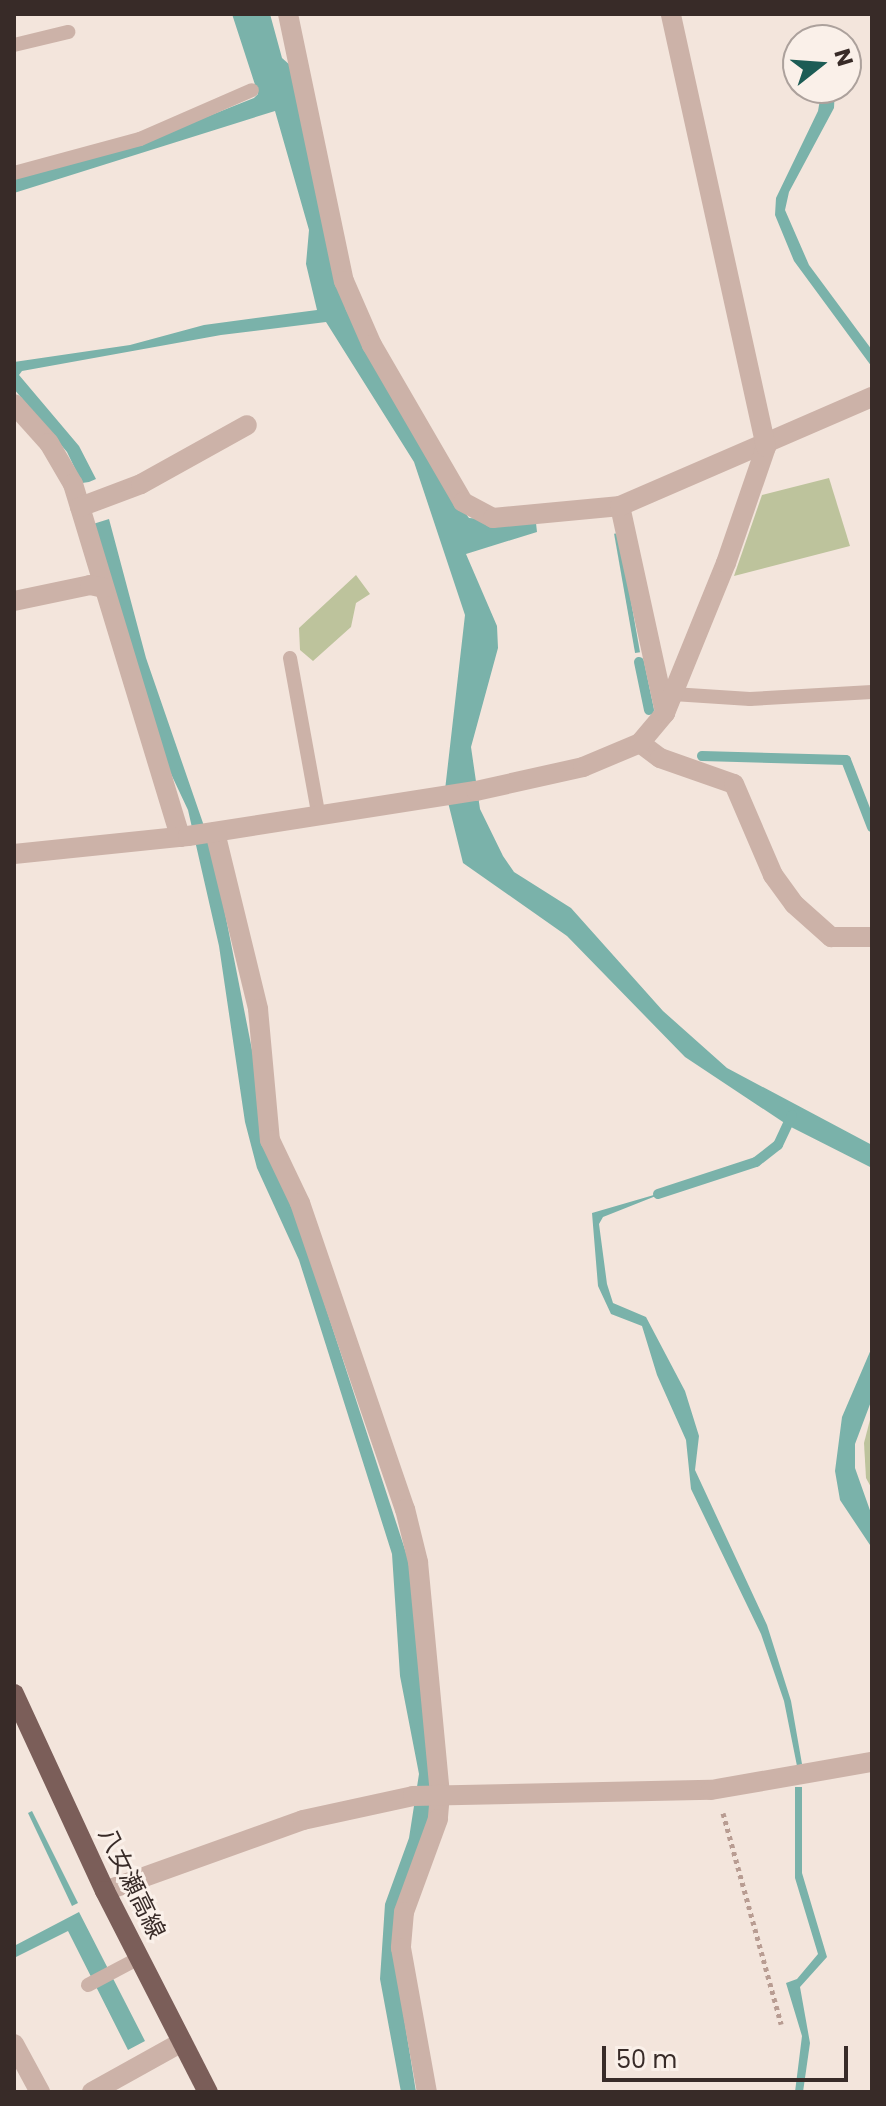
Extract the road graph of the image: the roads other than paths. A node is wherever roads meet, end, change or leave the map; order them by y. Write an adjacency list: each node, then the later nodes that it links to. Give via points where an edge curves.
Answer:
1 (288, 14): 11 (street, via 344,281 372,345 463,502 493,518)
2 (671, 14): 10 (street)
3 (68, 32): 4 (lane)
4 (14, 45)
5 (252, 90): 6 (lane, via 140,139)
6 (14, 173)
7 (872, 397): 10 (street)
8 (14, 404): 12 (street, via 49,443)
9 (247, 425): 12 (street, via 141,484)
10 (766, 447): 11 (street); 17 (street)
11 (620, 506): 17 (street)
12 (80, 507): 13 (street)
13 (104, 588): 14 (street, via 90,585); 21 (street)
14 (14, 601)
15 (290, 658): 19 (lane)
16 (872, 692): 17 (lane)
17 (669, 704): 18 (street)
18 (640, 743): 19 (street, via 583,767); 23 (street, via 660,758 734,784 773,875 794,904 831,937)
19 (319, 817): 20 (street)
20 (214, 832): 21 (street); 26 (street, via 258,1009 270,1140 300,1203 405,1509 418,1562)
21 (184, 836): 22 (street)
22 (14, 854)
23 (872, 937)
24 (14, 1694): 27 (main road, 八女瀬高線)
25 (872, 1762): 26 (street, via 715,1789)
26 (438, 1794): 27 (street, via 303,1820); 35 (street, via 438,1819 404,1912 401,1948)
27 (105, 1891): 28 (main road, 八女瀬高線)
28 (139, 1958): 29 (lane); 30 (main road, 八女瀬高線)
29 (88, 1985)
30 (182, 2042): 33 (street); 34 (main road, 八女瀬高線)
31 (14, 2044): 32 (street)
32 (40, 2092)
33 (92, 2092)
34 (208, 2092)
35 (427, 2092)

